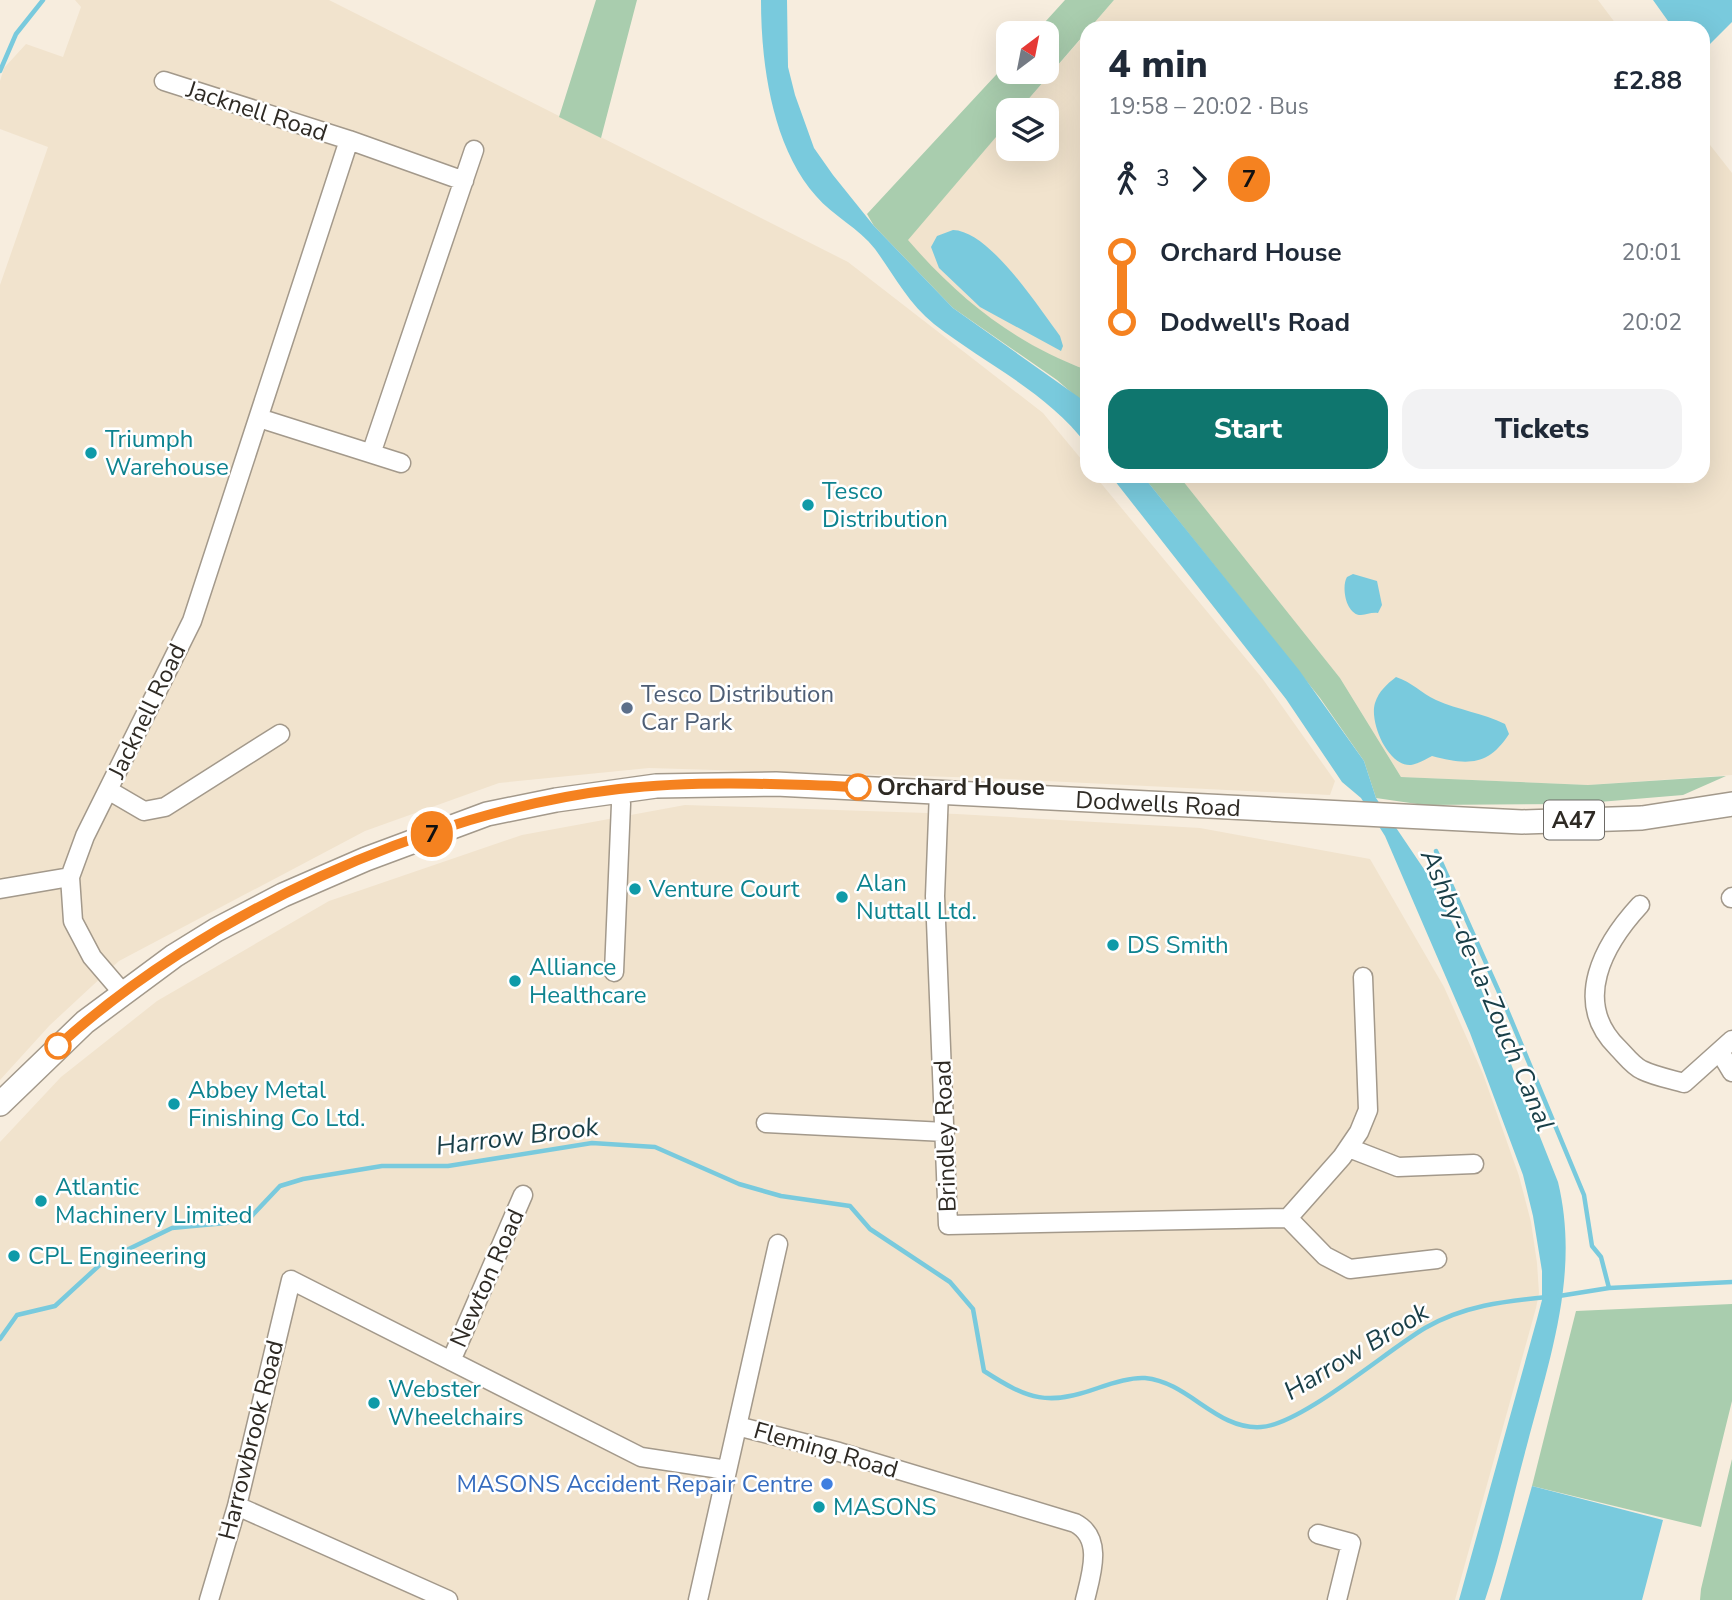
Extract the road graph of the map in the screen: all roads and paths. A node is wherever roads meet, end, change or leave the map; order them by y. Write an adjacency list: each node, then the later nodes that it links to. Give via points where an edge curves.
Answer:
1 (164, 81): 2 (street, Jacknell Road)
2 (349, 140): 4 (street, Jacknell Road); 5 (street, Jacknell Road)
3 (474, 150): 4 (street)
4 (464, 181): 6 (street)
5 (259, 418): 6 (street); 10 (street, Jacknell Road, via 192,621)
6 (372, 452): 7 (street)
7 (401, 463)
8 (280, 734): 10 (street, via 166,807 144,811)
9 (618, 789): 11 (main road, Dodwells Road / A47, via 776,784); 16 (street); 18 (main road, Dodwells Road / A47, via 487,814 366,859 216,930)
10 (108, 790): 13 (street, Jacknell Road)
11 (939, 791): 12 (main road, Dodwells Road / A47, via 1522,822 1642,818); 23 (street, Brindley Road, via 935,897)
12 (1732, 804)
13 (70, 877): 14 (street); 18 (street, Jacknell Road, via 73,921 92,957)
14 (0, 889)
15 (1640, 905): 19 (street, via 1619,927 1600,960 1594,996 1606,1036 1640,1070 1684,1083)
16 (614, 972)
17 (1363, 977): 24 (street, via 1368,1110)
18 (122, 992): 21 (main road, Dodwells Road / A47, via 58,1046)
19 (1726, 1046): 20 (street)
20 (1732, 1072)
21 (0, 1104)
22 (766, 1124): 23 (street)
23 (945, 1132): 27 (street, Brindley Road, via 948,1226)
24 (1349, 1148): 25 (street, via 1398,1167); 27 (street)
25 (1474, 1164)
26 (523, 1195): 31 (street, Newton Road)
27 (1288, 1218): 29 (street, via 1325,1256 1350,1269)
28 (778, 1244): 32 (street)
29 (1437, 1259)
30 (291, 1279): 31 (street, Newton Road); 34 (street, Harrowbrook Road)
31 (451, 1361): 33 (street, Newton Road, via 641,1457)
32 (737, 1426): 33 (street); 39 (street, Fleming Road, via 1075,1523 1090,1537 1093,1551)
33 (727, 1470): 38 (street)
34 (237, 1506): 36 (street, Harrowbrook Road); 37 (street)
35 (1318, 1534): 40 (street, via 1351,1543)
36 (209, 1600)
37 (448, 1600)
38 (698, 1600)
39 (1085, 1600)
40 (1337, 1600)

